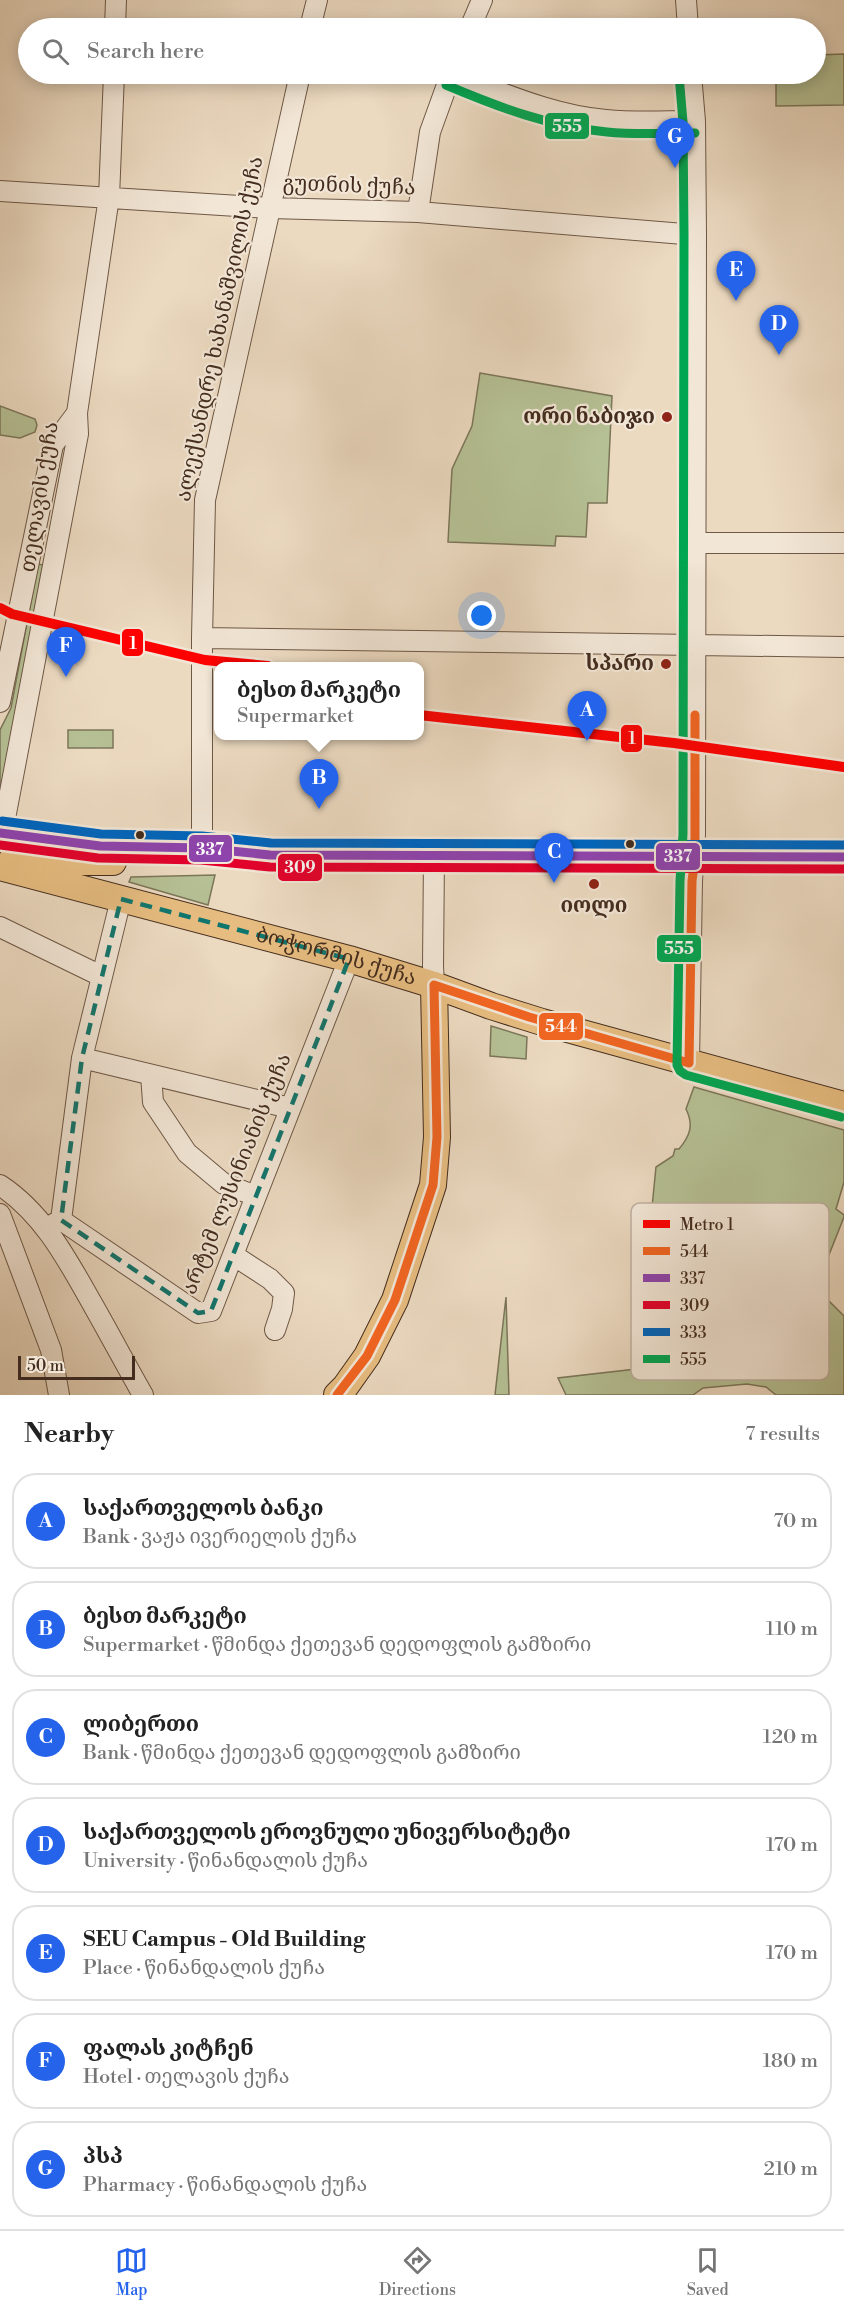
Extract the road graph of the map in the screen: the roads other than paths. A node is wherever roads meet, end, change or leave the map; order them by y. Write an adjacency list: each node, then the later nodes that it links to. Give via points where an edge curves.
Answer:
1 (116, 0): 5 (street)
2 (317, 0): 6 (street)
3 (482, 0): 7 (street)
4 (686, 0): 8 (street)
5 (115, 18)
6 (312, 18)
7 (474, 18)
8 (687, 18)
9 (114, 84): 16 (street, თელავის ქუჩა)
10 (298, 84): 17 (street, ალექსანდრე ხახანაშვილის ქუჩა)
11 (447, 84): 18 (street, via 430,132)
12 (478, 84): 14 (street, via 537,106 604,120)
13 (692, 84): 14 (street)
14 (695, 121): 19 (street)
15 (0, 191): 16 (street, გუთნის ქუჩა)
16 (109, 197): 17 (street, გუთნის ქუჩა); 20 (street, თელავის ქუჩა)
17 (270, 208): 18 (street, გუთნის ქუჩა); 23 (street, ალექსანდრე ხახანაშვილის ქუჩა, via 205,500)
18 (418, 212): 19 (street, გუთნის ქუჩა)
19 (696, 235): 21 (street)
20 (77, 412): 26 (street, თელავის ქუჩა, via 53,445); 27 (street, თელავის ქუჩა, via 78,434)
21 (695, 543): 22 (street); 24 (street)
22 (844, 543)
23 (202, 638): 24 (street); 28 (street, ალექსანდრე ხახანაშვილის ქუჩა)
24 (695, 645): 25 (street); 32 (street)
25 (844, 647)
26 (0, 702)
27 (1, 840): 28 (main road); 29 (main road, via 41,861 202,863)
28 (202, 848): 29 (main road)
29 (270, 855): 30 (main road)
30 (434, 855): 32 (main road); 38 (street)
31 (844, 857): 32 (main road)
32 (695, 858): 40 (street)
33 (0, 867): 34 (main road, ბოჭორმის ქუჩა)
34 (121, 899): 36 (main road, ბოჭორმის ქუჩა); 37 (street)
35 (0, 927): 37 (street)
36 (349, 959): 38 (main road, ბოჭორმის ქუჩა); 43 (street, არტემ ლუსინიანის ქუჩა)
37 (101, 976): 39 (street)
38 (434, 985): 40 (main road, ბოჭორმის ქუჩა, via 542,1022); 52 (main road, via 437,1137 433,1185 395,1299 367,1356)
39 (82, 1058): 41 (street); 47 (street)
40 (689, 1063): 42 (main road, ბოჭორმის ქუჩა)
41 (151, 1075): 43 (street); 45 (street, via 153,1102 187,1153 224,1184)
42 (844, 1105)
43 (290, 1108): 45 (street, არტემ ლუსინიანის ქუჩა)
44 (0, 1185): 47 (street)
45 (256, 1196): 48 (street, არტემ ლუსინიანის ქუჩა)
46 (0, 1214): 50 (street, via 51,1350)
47 (54, 1224): 48 (street, არტემ ლუსინიანის ქუჩა, via 198,1313 210,1311); 51 (street, via 67,1258)
48 (233, 1255): 49 (street, via 284,1293)
49 (275, 1330)
50 (59, 1395)
51 (143, 1395)
52 (336, 1395)

